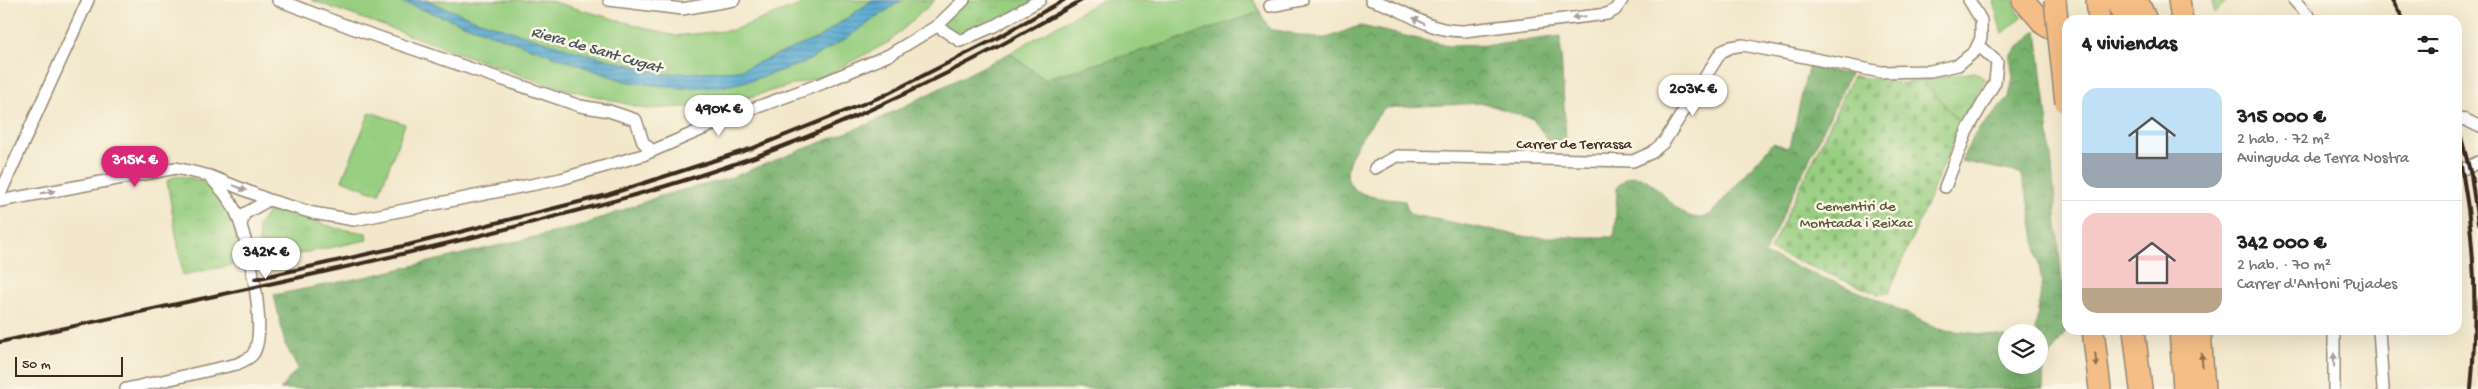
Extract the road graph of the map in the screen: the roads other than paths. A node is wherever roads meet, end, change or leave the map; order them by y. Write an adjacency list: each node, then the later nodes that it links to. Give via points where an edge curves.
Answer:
1 (88, 0): 39 (street)
2 (278, 0): 33 (street, via 580,106 636,120 643,142)
3 (610, 0): 19 (street)
4 (734, 0): 19 (street, via 682,9)
5 (964, 0): 26 (street)
6 (1040, 0): 26 (street, via 960,41)
7 (1296, 0): 8 (street); 20 (street)
8 (1302, 0)
9 (1371, 0): 10 (street, one-way to 9, via 1607,14 1464,31 1426,25 1393,7)
10 (1622, 0)
11 (1969, 0): 28 (street, via 1981,20)
12 (2023, 0): 27 (highway, via 2045,25)
13 (2056, 0): 29 (highway, bridge)
14 (2097, 0): 21 (highway)
15 (2115, 0): 22 (highway)
16 (2137, 0): 23 (highway)
17 (2179, 0): 24 (highway)
18 (2294, 0): 25 (street)
19 (636, 2)
20 (1270, 6)
21 (2098, 15)
22 (2123, 15)
23 (2144, 15)
24 (2181, 15)
25 (2308, 15)
26 (937, 26): 33 (street, via 889,55)
27 (2062, 35)
28 (1978, 45): 35 (street, Carrer de Terrassa, via 1958,65 1921,72 1881,72 1743,45 1731,46 1721,52 1664,142 1650,154 1633,161 1397,156); 38 (street, via 1997,62 1995,82 1967,131)
29 (2062, 59)
30 (2478, 111): 32 (street)
31 (2462, 120): 32 (street)
32 (2475, 124)
33 (652, 151): 40 (street, via 561,179 354,220 313,213)
34 (2478, 162): 36 (street)
35 (1375, 168)
36 (2462, 169)
37 (210, 176): 40 (street, one-way to 40); 41 (street, one-way to 37, via 166,168); 42 (street, via 226,195)
38 (1945, 187)
39 (0, 194)
40 (270, 200): 42 (street, via 244,214)
41 (0, 201)
42 (241, 225): 49 (street, via 260,321 258,345 252,356 237,364)
43 (2094, 335): 50 (highway, one-way to 50)
44 (2135, 335): 51 (highway)
45 (2180, 335): 52 (highway)
46 (2200, 335): 53 (highway, one-way to 46)
47 (2334, 335): 54 (street, one-way to 47)
48 (2379, 335): 55 (street)
49 (126, 389)
50 (2100, 389)
51 (2141, 389)
52 (2184, 389)
53 (2204, 389)
54 (2334, 389)
55 (2383, 389)

